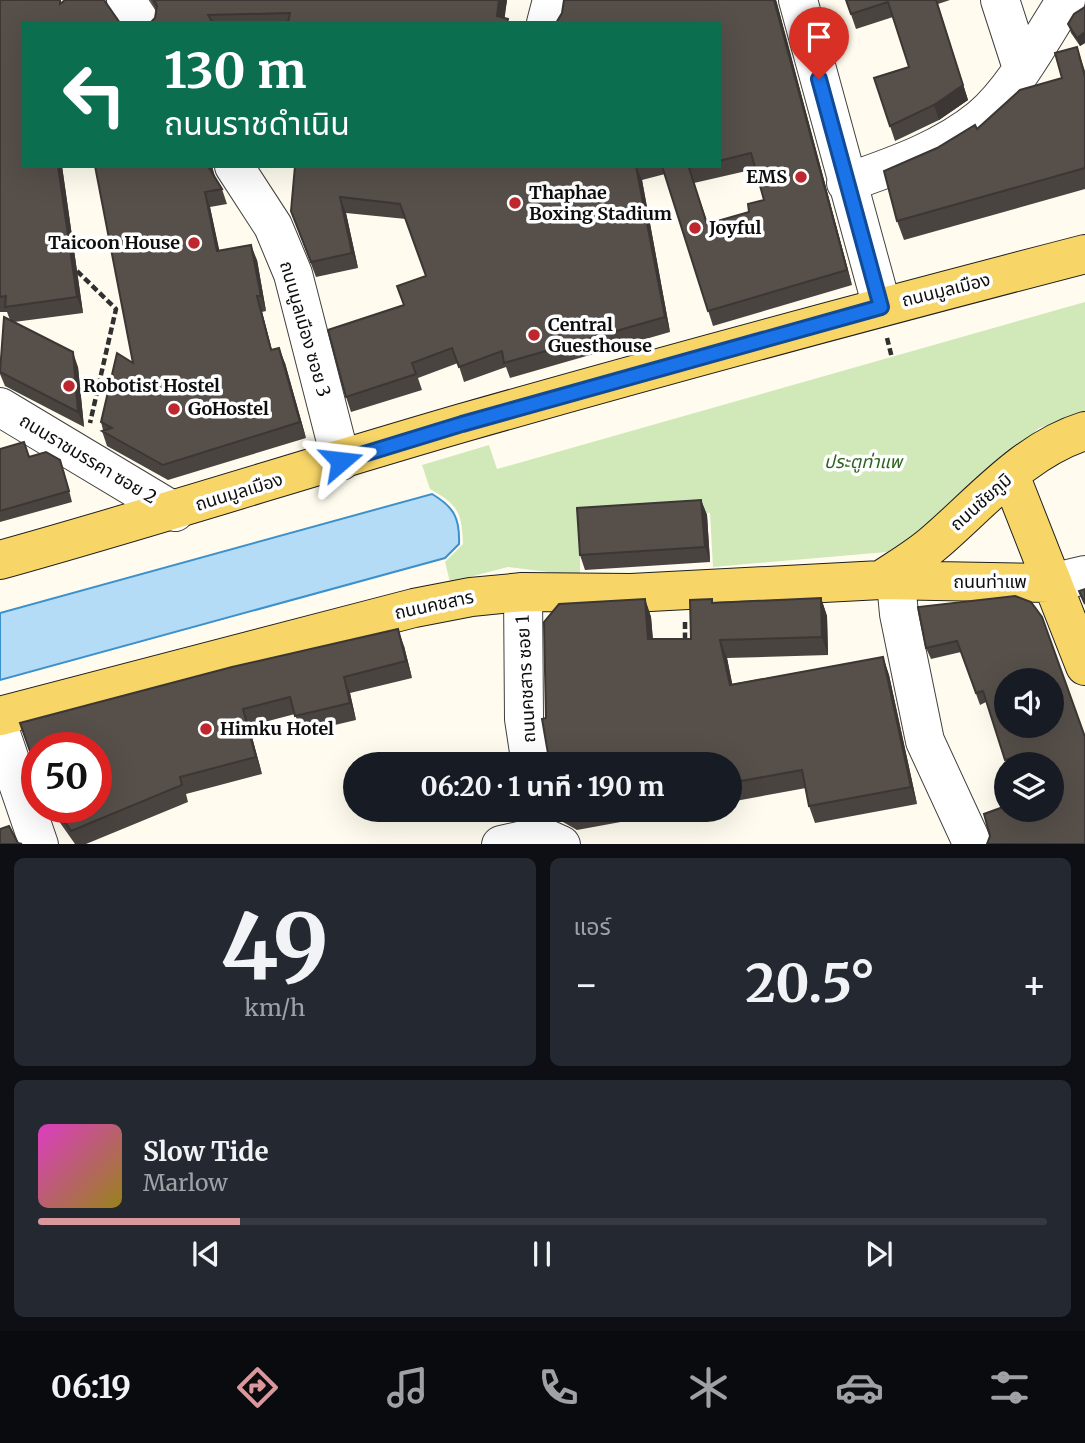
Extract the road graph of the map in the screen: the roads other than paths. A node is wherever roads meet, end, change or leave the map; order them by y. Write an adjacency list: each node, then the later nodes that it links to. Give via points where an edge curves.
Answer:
1 (126, 0): 6 (street)
2 (552, 0): 7 (street)
3 (798, 0): 10 (street)
4 (1000, 0): 8 (street)
5 (1066, 0): 8 (street)
6 (140, 21)
7 (547, 21)
8 (1022, 68): 10 (street, via 983,116 932,151)
9 (235, 168): 15 (street, ถนนมูลเมือง ซอย 3, via 273,226 293,274)
10 (846, 183): 12 (street)
11 (1085, 254): 12 (main road, ถนนมูลเมือง)
12 (883, 318): 15 (main road, ถนนมูลเมือง, via 462,424)
13 (0, 407): 17 (street, ถนนราชมรรคา ซอย 2)
14 (1085, 430): 16 (main road, ถนนชัยภูมิ, via 1046,448)
15 (341, 461): 17 (main road, ถนนมูลเมือง)
16 (1010, 475): 19 (main road); 20 (main road, ถนนชัยภูมิ)
17 (175, 512): 18 (main road, ถนนมูลเมือง)
18 (0, 560)
19 (1068, 579): 20 (main road, ถนนท่าแพ); 22 (main road, ถนนท่าแพ)
20 (888, 581): 21 (main road, ถนนคชสาร, via 631,593); 29 (street, via 925,741)
21 (523, 592): 23 (main road, ถนนคชสาร, via 414,608); 25 (street, ถนนคชสาร ซอย 1, via 524,719)
22 (1085, 666)
23 (0, 716)
24 (0, 731): 27 (street)
25 (529, 752)
26 (545, 834): 28 (street)
27 (39, 844)
28 (506, 844)
29 (973, 844)

